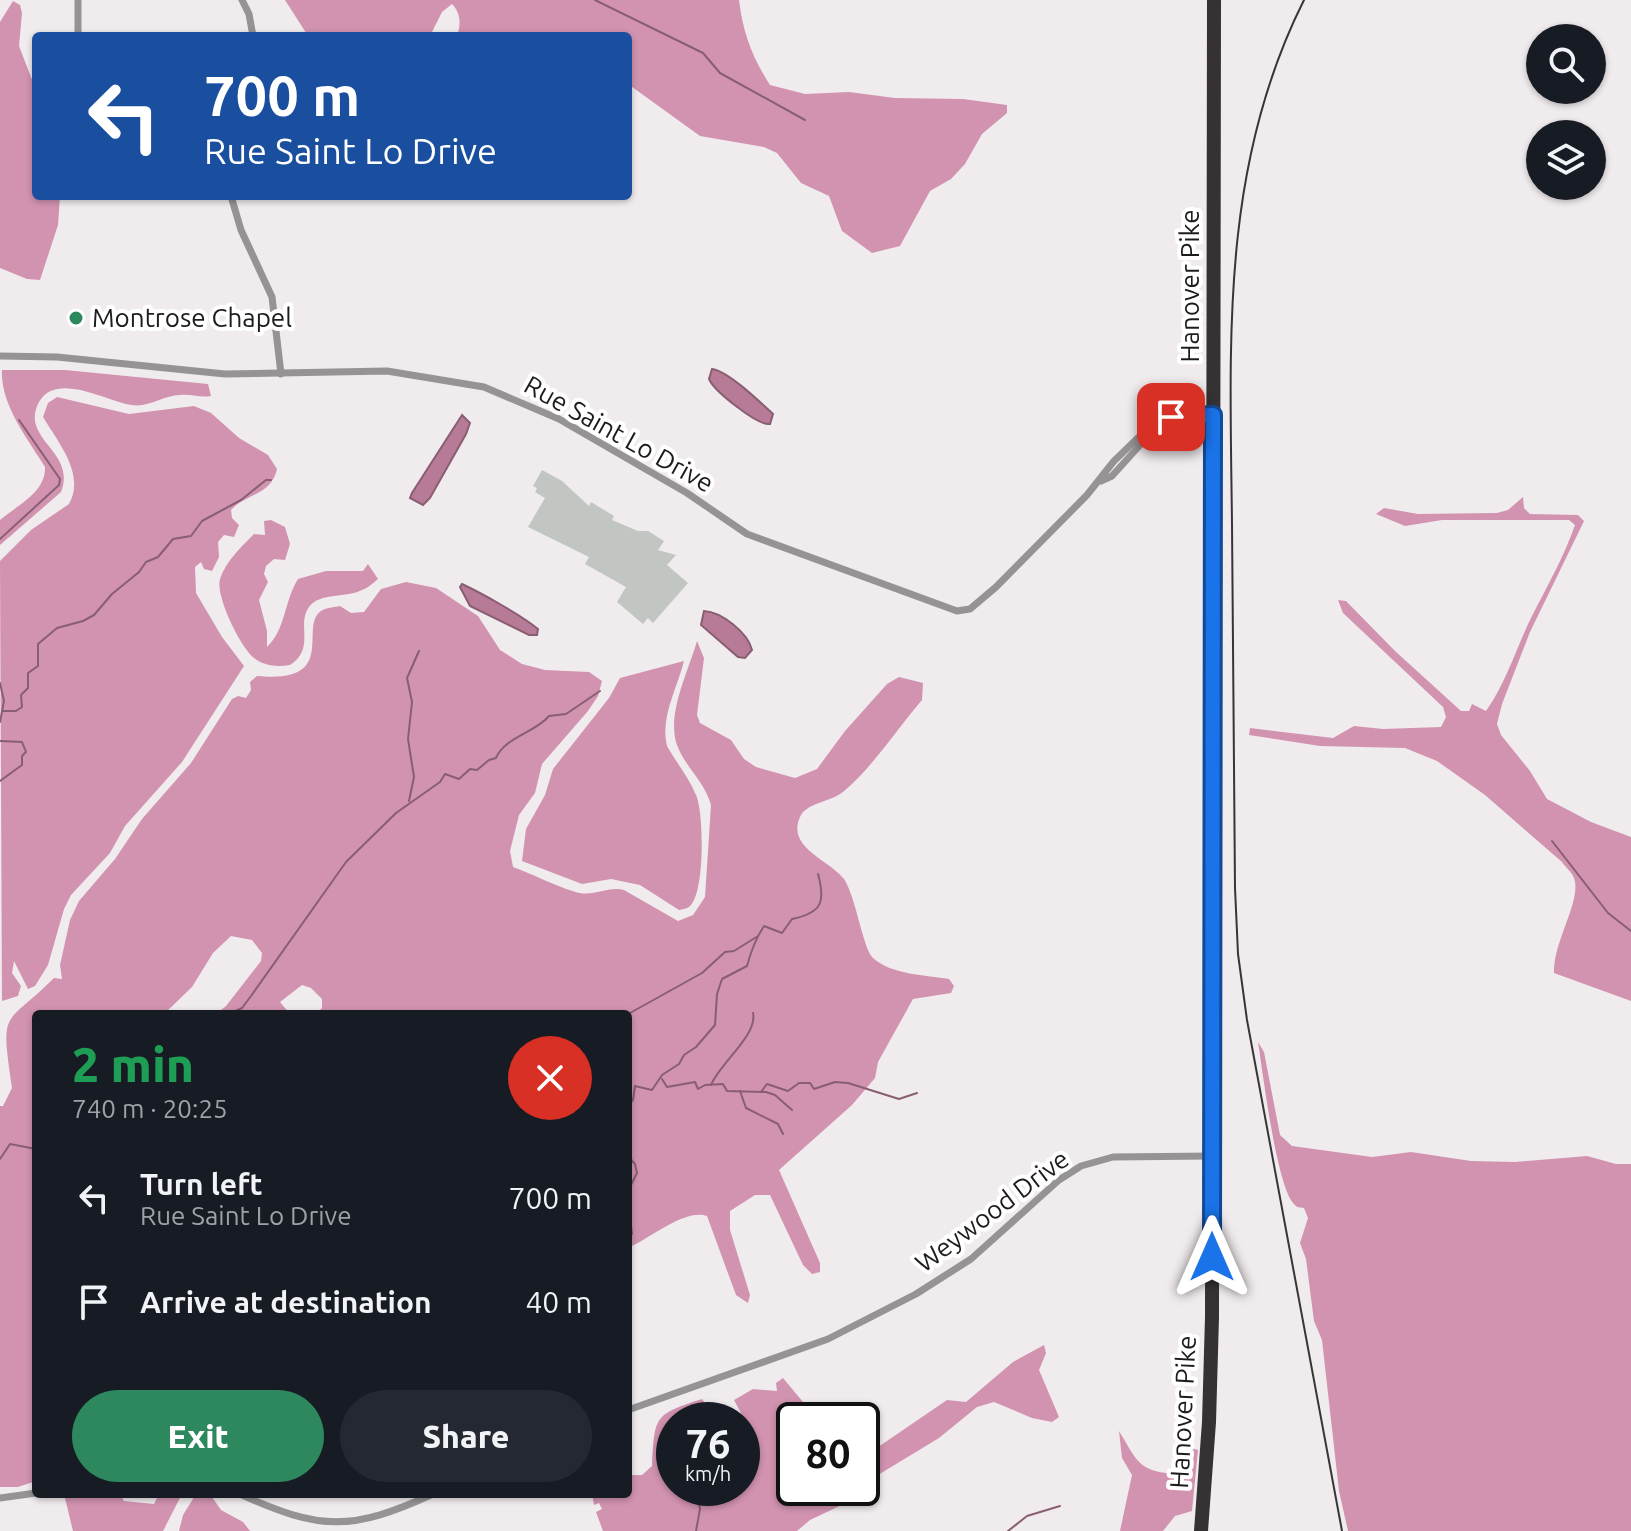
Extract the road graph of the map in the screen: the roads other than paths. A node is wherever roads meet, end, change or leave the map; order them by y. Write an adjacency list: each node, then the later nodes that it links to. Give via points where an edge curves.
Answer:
1 (78, 0): 4 (street)
2 (242, 0): 5 (street)
3 (1214, 0): 9 (highway, Hanover Pike)
4 (78, 32)
5 (252, 32)
6 (232, 200): 8 (street, via 272,297)
7 (0, 356): 8 (street, Rue Saint Lo Drive)
8 (281, 374): 9 (street, Rue Saint Lo Drive, via 387,371 506,394 705,503 747,534 957,611 970,609 996,587 1143,433 1184,415)
9 (1213, 415): 10 (highway, Hanover Pike)
10 (1212, 1156): 11 (street, Weywood Drive, via 1113,1157 1081,1166 971,1259 916,1294 817,1343); 16 (highway, Hanover Pike, via 1211,1354)
11 (632, 1409)
12 (32, 1494): 13 (street)
13 (0, 1498)
14 (249, 1498): 15 (street, via 306,1523 343,1527 390,1518)
15 (426, 1498)
16 (1201, 1531)

